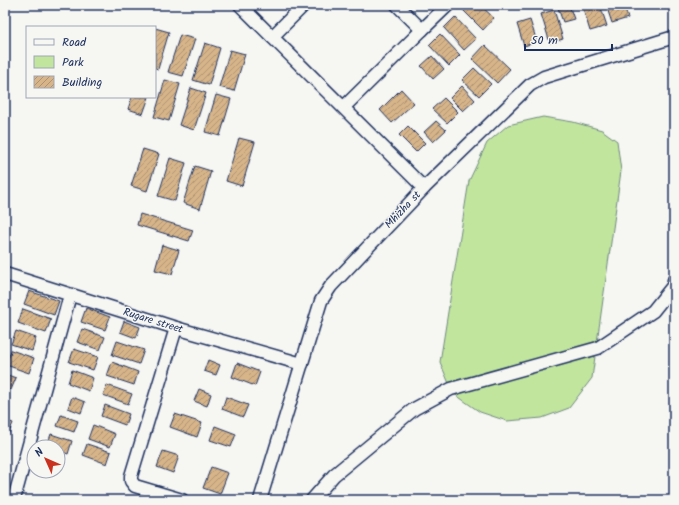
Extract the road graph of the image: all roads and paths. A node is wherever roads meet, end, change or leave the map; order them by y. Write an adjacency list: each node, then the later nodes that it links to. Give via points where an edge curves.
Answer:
1 (240, 5): 6 (street)
2 (304, 5): 6 (street)
3 (397, 5): 5 (street)
4 (448, 5): 5 (street)
5 (422, 30): 8 (street)
6 (272, 37): 8 (street)
7 (674, 37): 9 (street, Mhizha st, via 537,80)
8 (344, 107): 9 (street)
9 (424, 188): 14 (street, Mhizha st, via 331,286 321,301)
10 (5, 274): 12 (street, Rugare street)
11 (674, 280): 18 (street, via 673,286 653,311 598,348 451,389 414,409 334,475)
12 (70, 296): 13 (street, Rugare street); 15 (street)
13 (176, 328): 14 (street, Rugare street); 16 (street, via 131,481 135,486)
14 (302, 364): 17 (street, Mhizha st)
15 (14, 499)
16 (182, 500)
17 (260, 500)
18 (312, 500)

